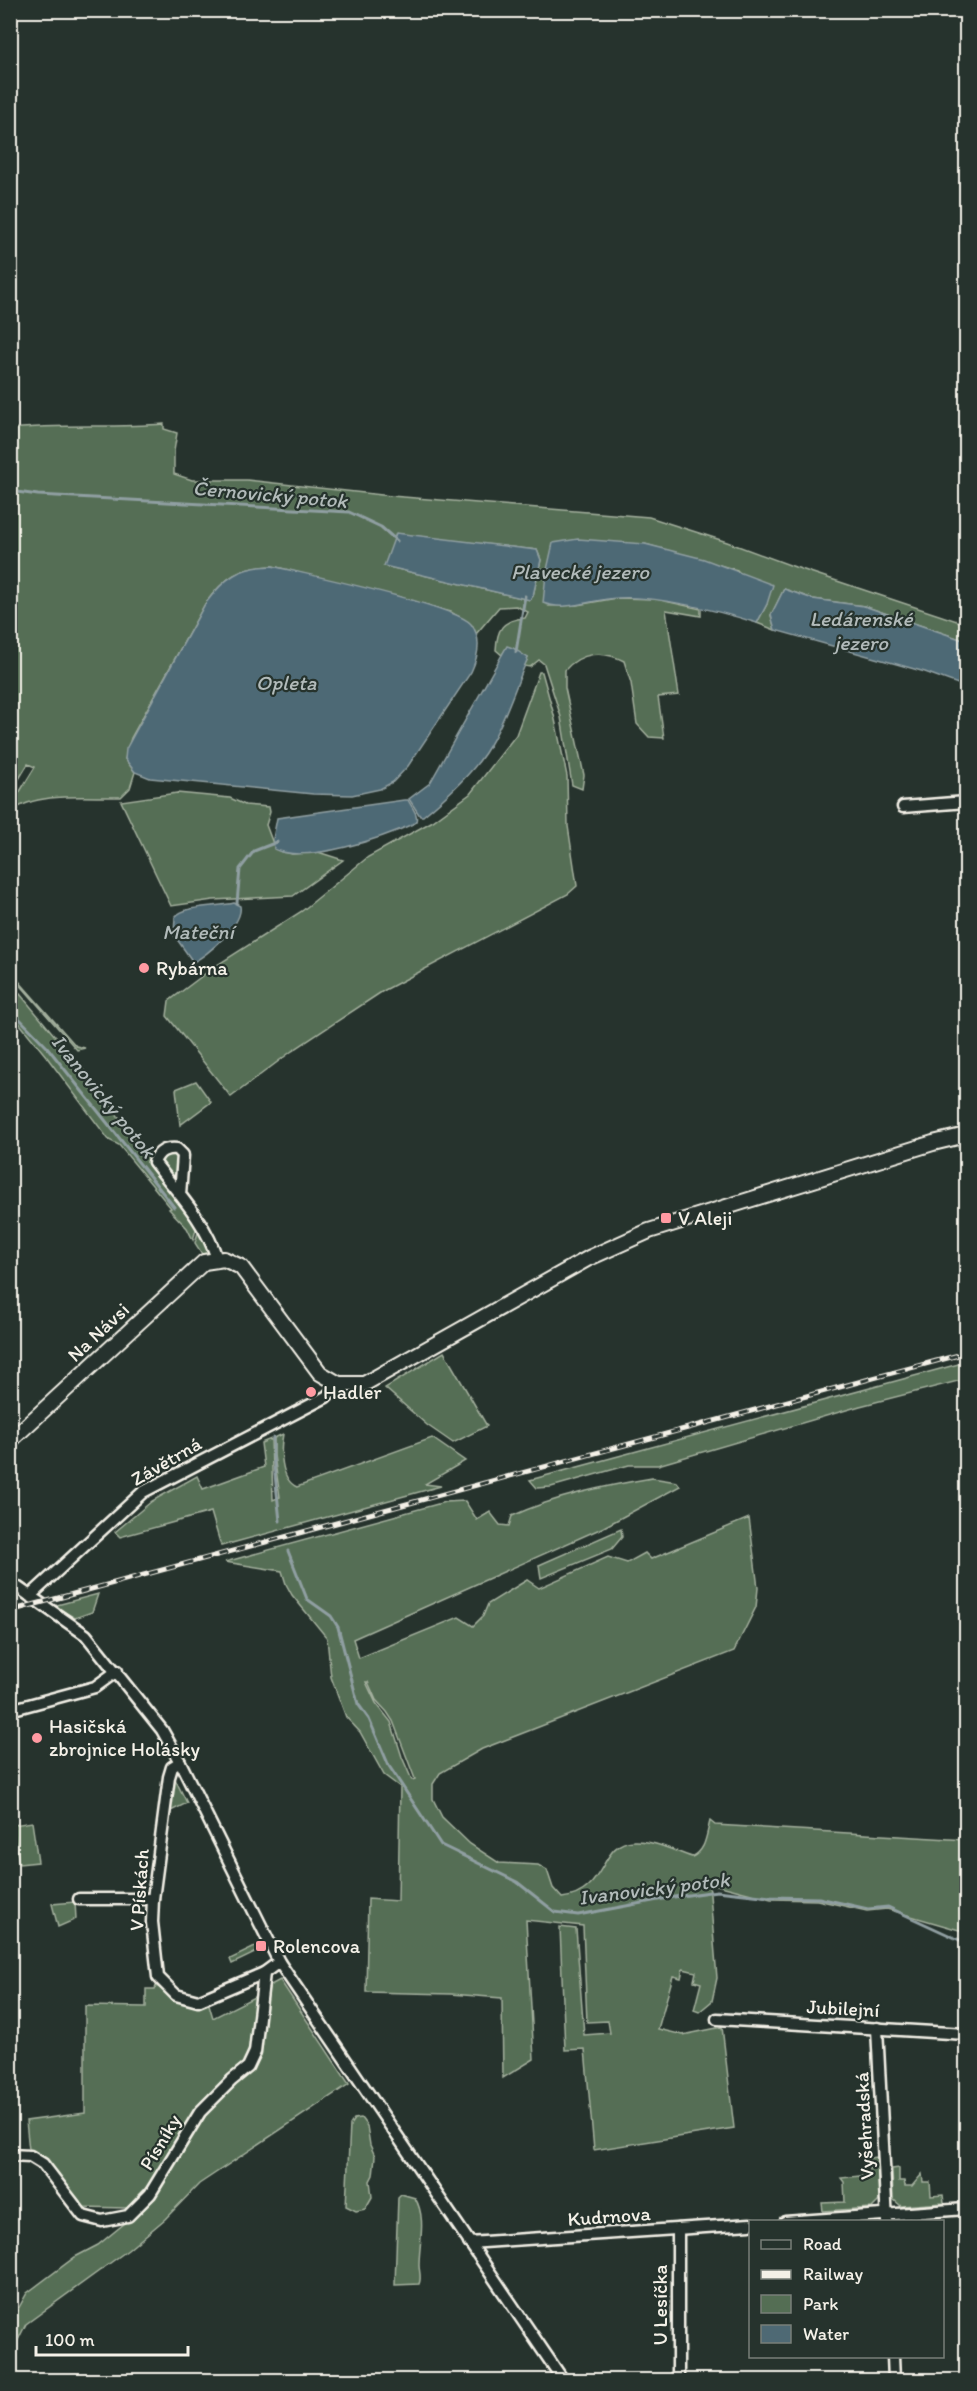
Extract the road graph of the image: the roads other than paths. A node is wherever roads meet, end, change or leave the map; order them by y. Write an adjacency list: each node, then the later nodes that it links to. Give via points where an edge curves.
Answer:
1 (966, 802): 2 (street)
2 (903, 807)
3 (966, 1136): 6 (street, via 633,1237 370,1382)
4 (180, 1195): 5 (street, via 209,1238)
5 (217, 1259): 6 (street, via 241,1267 317,1369); 7 (street, Na Návsi, via 192,1271)
6 (339, 1384): 9 (street, Závětrná, via 326,1397 142,1492)
7 (10, 1441)
8 (10, 1582): 9 (street)
9 (30, 1596): 10 (street, via 86,1635)
10 (117, 1671): 11 (street, via 95,1687); 12 (street, via 162,1730)
11 (10, 1710)
12 (180, 1762): 14 (street, V Pískách, via 172,1767 169,1777); 15 (street)
13 (79, 1899): 14 (street)
14 (153, 1899): 16 (street, V Pískách, via 158,1977 176,1995 198,2001)
15 (279, 1962): 16 (street); 26 (street)
16 (264, 1973): 20 (street, Písníky, via 255,2052 248,2067 200,2112 150,2194 129,2216 102,2221 83,2217 43,2164 30,2156)
17 (717, 2019): 18 (street, Jubilejní)
18 (877, 2028): 19 (street, Jubilejní); 22 (street, Vyšehradská)
19 (966, 2034)
20 (10, 2155)
21 (966, 2209): 22 (street)
22 (886, 2218): 23 (street)
23 (836, 2220)
24 (749, 2224): 25 (street, Kudrnova)
25 (678, 2229): 26 (street, Kudrnova); 29 (street, U Lesíčka)
26 (469, 2243): 28 (street)
27 (893, 2358): 30 (street)
28 (563, 2380)
29 (678, 2380)
30 (894, 2380)

